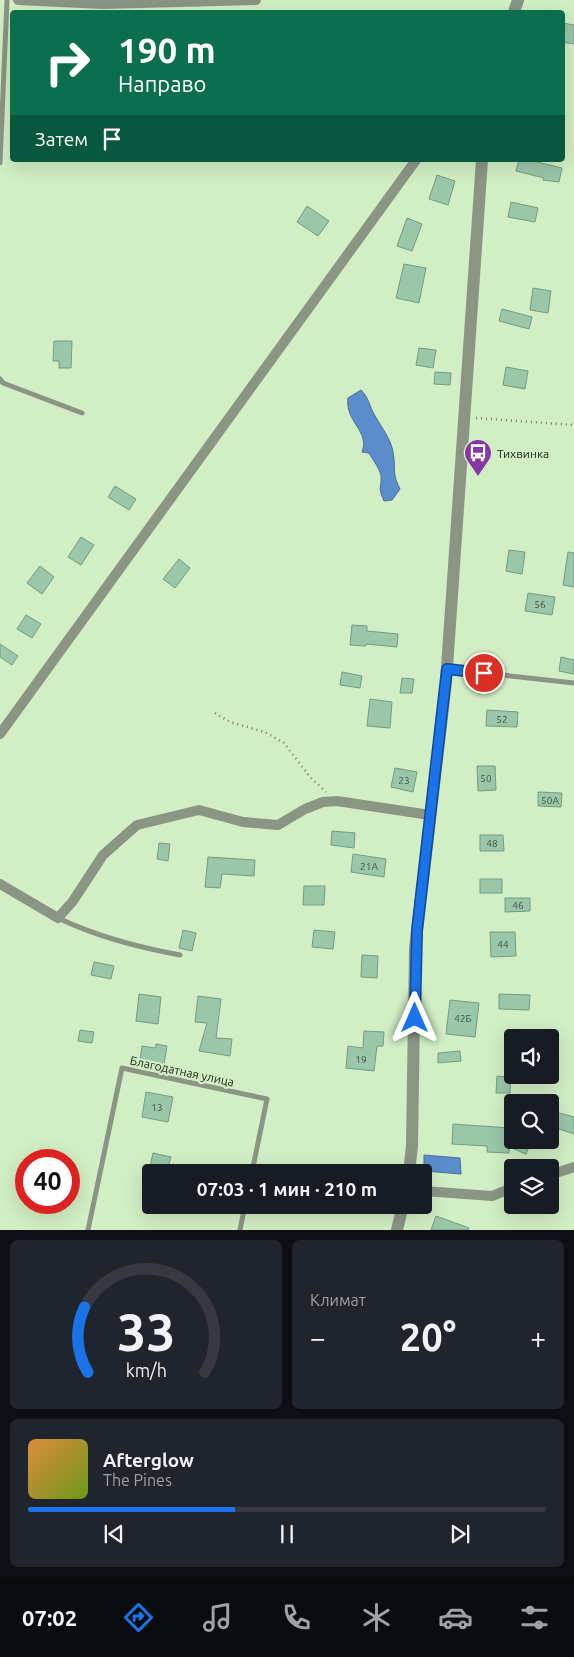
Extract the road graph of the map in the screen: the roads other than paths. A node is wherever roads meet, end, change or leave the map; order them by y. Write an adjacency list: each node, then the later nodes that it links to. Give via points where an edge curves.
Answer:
1 (7, 0): 6 (lane)
2 (18, 0): 3 (street, via 102,4)
3 (256, 0)
4 (415, 162): 11 (street)
5 (482, 162): 9 (street)
6 (0, 163)
7 (0, 379): 8 (lane, via 3,383)
8 (82, 413)
9 (447, 669): 10 (lane); 12 (street)
10 (574, 683)
11 (0, 734)
12 (430, 815): 14 (street, via 336,801 323,802 278,825 243,822 199,810 137,825 103,855 74,901); 17 (street, via 415,949)
13 (0, 884): 14 (street)
14 (58, 918): 15 (lane, via 88,933)
15 (180, 955)
16 (254, 1164): 24 (lane, Благодатная улица, via 267,1099 122,1068)
17 (410, 1164)
18 (574, 1166): 19 (street)
19 (559, 1172)
20 (504, 1191): 21 (street, via 492,1196)
21 (432, 1192)
22 (244, 1214): 25 (lane)
23 (401, 1214): 26 (street)
24 (88, 1230)
25 (240, 1230)
26 (397, 1230)

